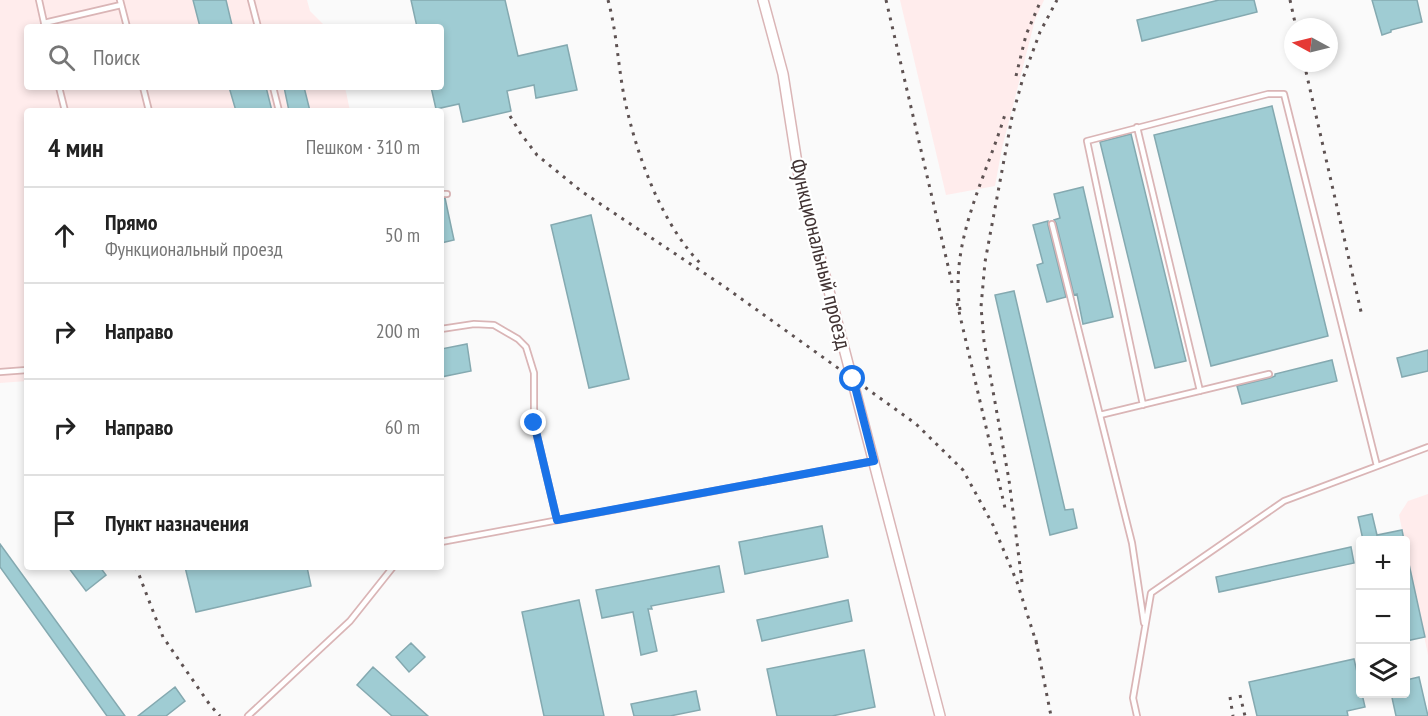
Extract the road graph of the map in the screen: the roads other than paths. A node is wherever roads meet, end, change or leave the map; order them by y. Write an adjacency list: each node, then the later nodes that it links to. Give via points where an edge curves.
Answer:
1 (39, 0): 5 (lane)
2 (251, 0): 8 (lane)
3 (763, 0): 25 (street, Функциональный проезд, via 783,75 800,176)
4 (121, 2): 6 (lane); 7 (lane)
5 (44, 24)
6 (47, 24)
7 (126, 24)
8 (257, 24)
9 (60, 90): 12 (lane)
10 (144, 90): 13 (lane)
11 (274, 90): 14 (lane)
12 (64, 108)
13 (148, 108)
14 (278, 108)
15 (1137, 128): 21 (lane); 22 (lane, via 1087,141); 26 (lane, via 1268,94 1284,94)
16 (1052, 224): 23 (lane)
17 (444, 328): 27 (lane, via 494,325 526,347 534,373 534,423)
18 (24, 370): 19 (lane)
19 (0, 372)
20 (1269, 374): 21 (lane)
21 (1200, 391): 22 (lane)
22 (1143, 405): 23 (lane)
23 (1100, 415): 30 (lane, via 1132,543)
24 (1428, 447): 26 (lane)
25 (874, 461): 27 (lane); 32 (street, Функциональный проезд)
26 (1377, 466): 30 (lane, via 1284,501 1151,593)
27 (557, 520): 28 (lane)
28 (444, 541)
29 (391, 570): 31 (lane, via 350,621)
30 (1145, 628): 33 (lane, via 1133,698)
31 (248, 716)
32 (940, 716)
33 (1137, 716)

